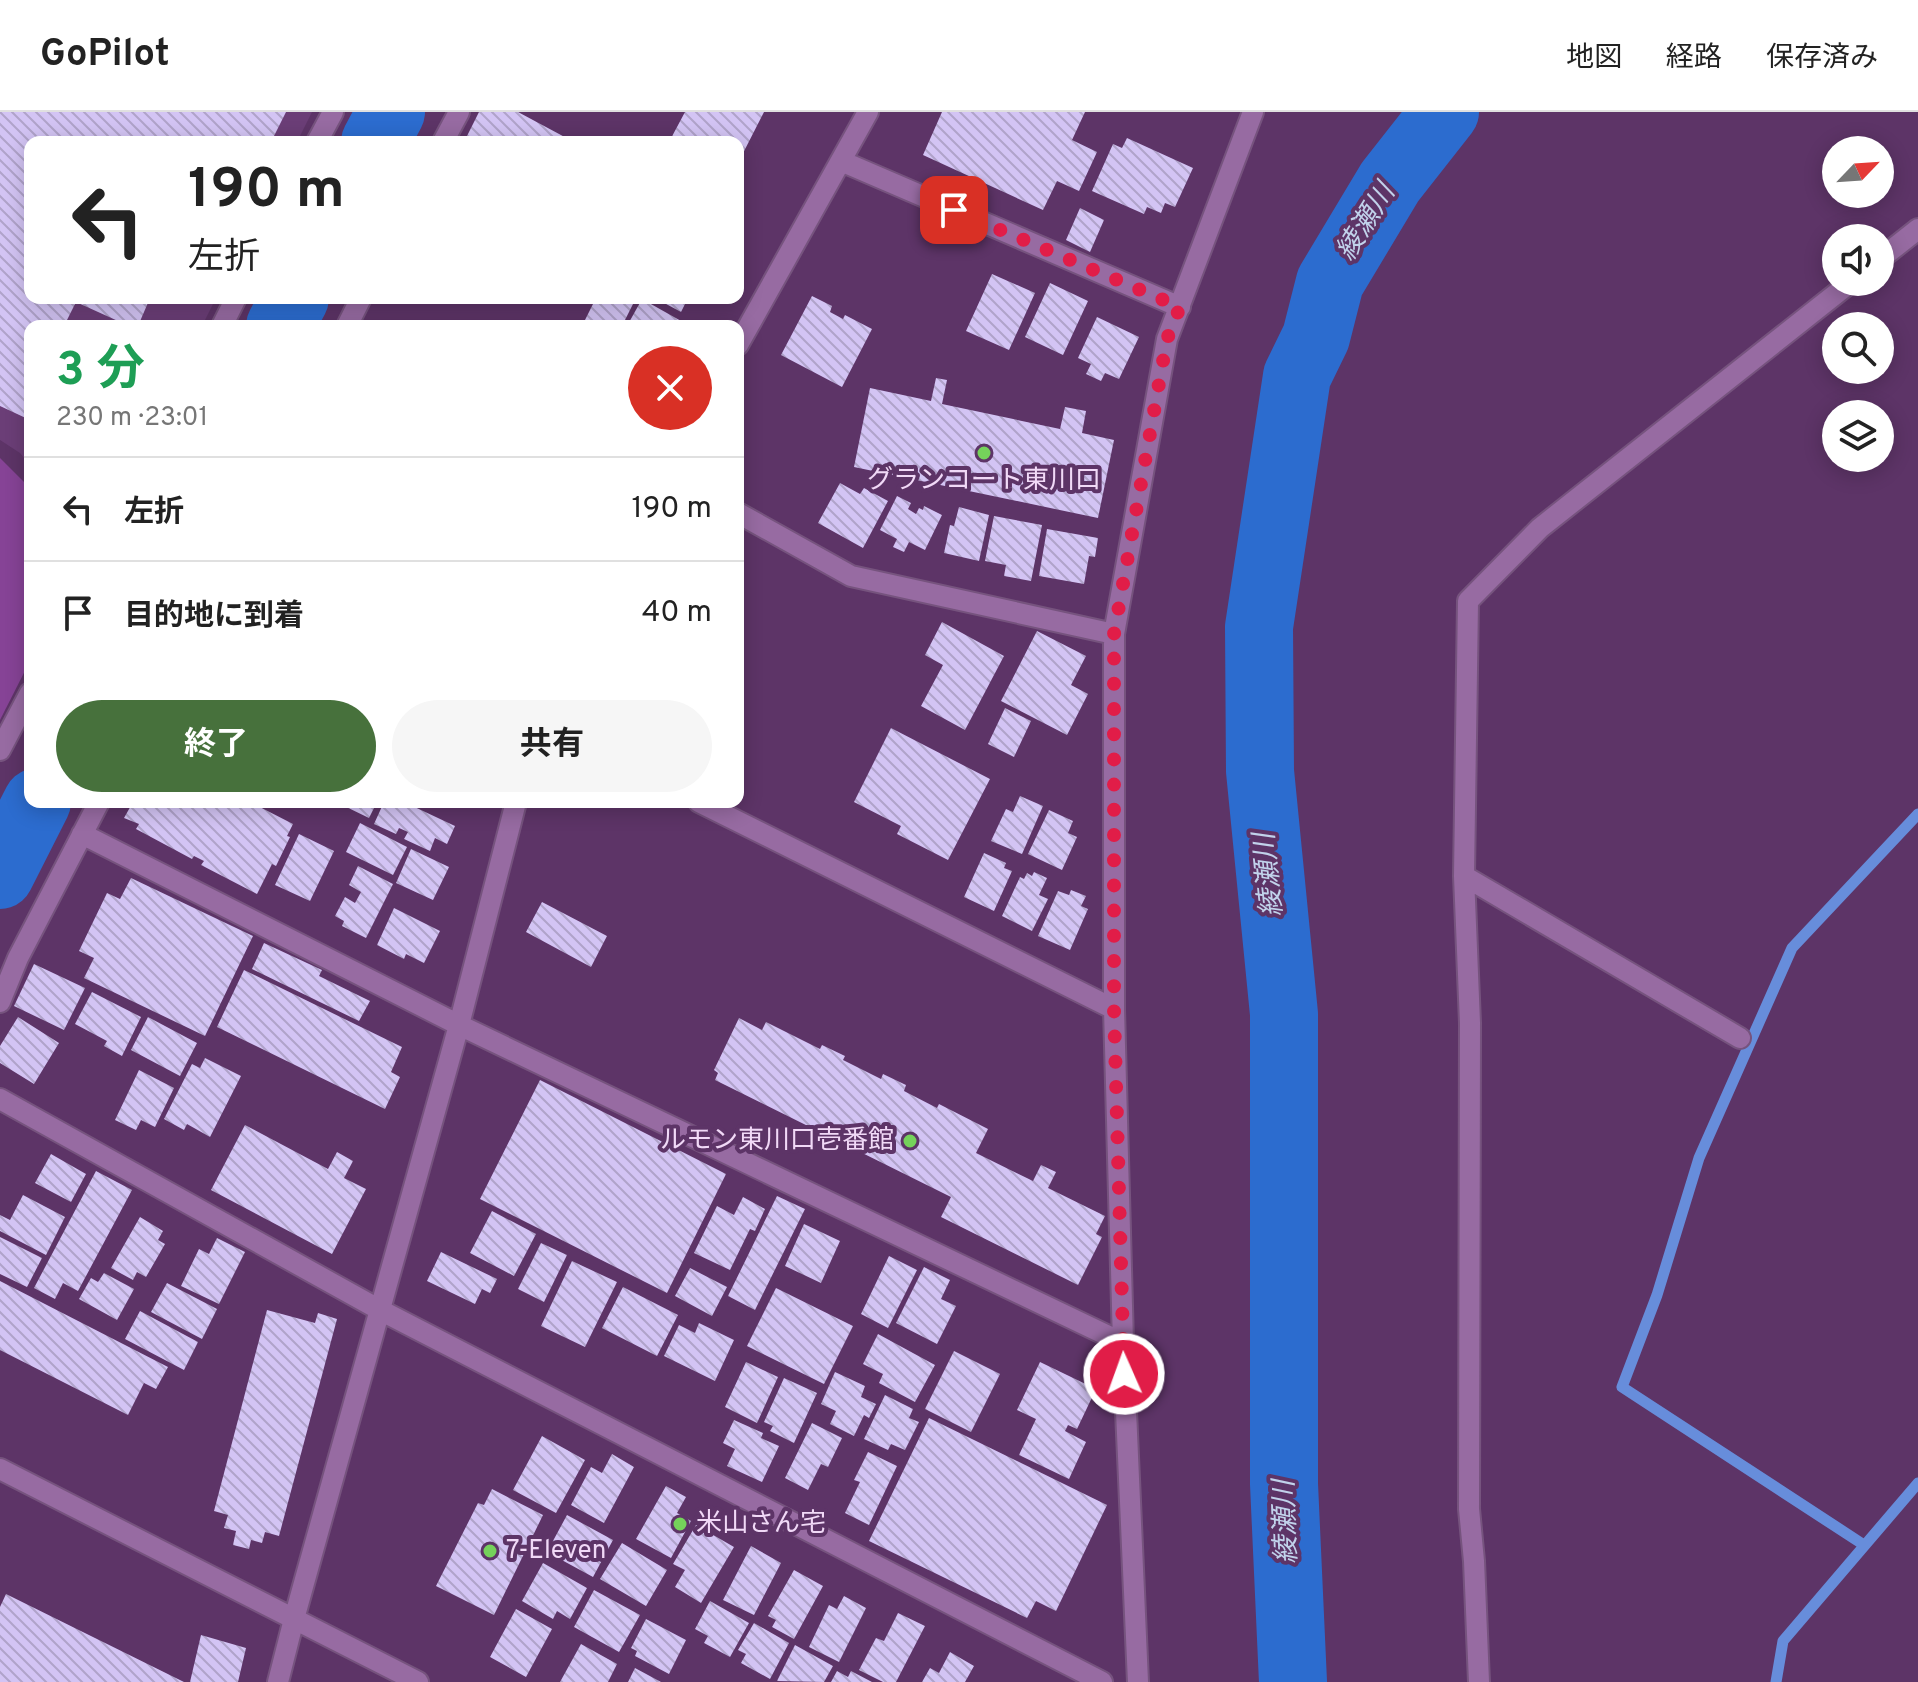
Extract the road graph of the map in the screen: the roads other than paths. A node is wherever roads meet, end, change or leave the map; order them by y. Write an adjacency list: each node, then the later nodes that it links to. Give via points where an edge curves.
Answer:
1 (333, 112): 5 (street)
2 (459, 112): 6 (street)
3 (868, 112): 7 (street)
4 (1253, 112): 11 (street)
5 (320, 136)
6 (446, 136)
7 (841, 161): 11 (street); 12 (street)
8 (1918, 229): 9 (street)
9 (1894, 248)
10 (1833, 296): 21 (street, via 1540,528 1468,601)
11 (1180, 307): 14 (street, via 1167,339)
12 (744, 334)
13 (744, 516): 14 (street, via 851,576)
14 (1114, 634): 23 (street)
15 (24, 704): 16 (street)
16 (0, 750)
17 (96, 808): 20 (street)
18 (514, 808): 24 (street)
19 (711, 808): 23 (street)
20 (82, 834): 22 (street); 24 (street)
21 (1464, 876): 25 (street); 35 (street, via 1470,1023 1469,1509)
22 (0, 1002)
23 (1114, 1009): 28 (street)
24 (459, 1025): 27 (street); 28 (street)
25 (1740, 1038)
26 (0, 1099): 27 (street)
27 (380, 1310): 30 (street); 33 (street)
28 (1123, 1343): 34 (street)
29 (0, 1469): 30 (street)
30 (294, 1619): 31 (street); 32 (street)
31 (278, 1682)
32 (418, 1682)
33 (1102, 1682)
34 (1138, 1682)
35 (1479, 1682)

